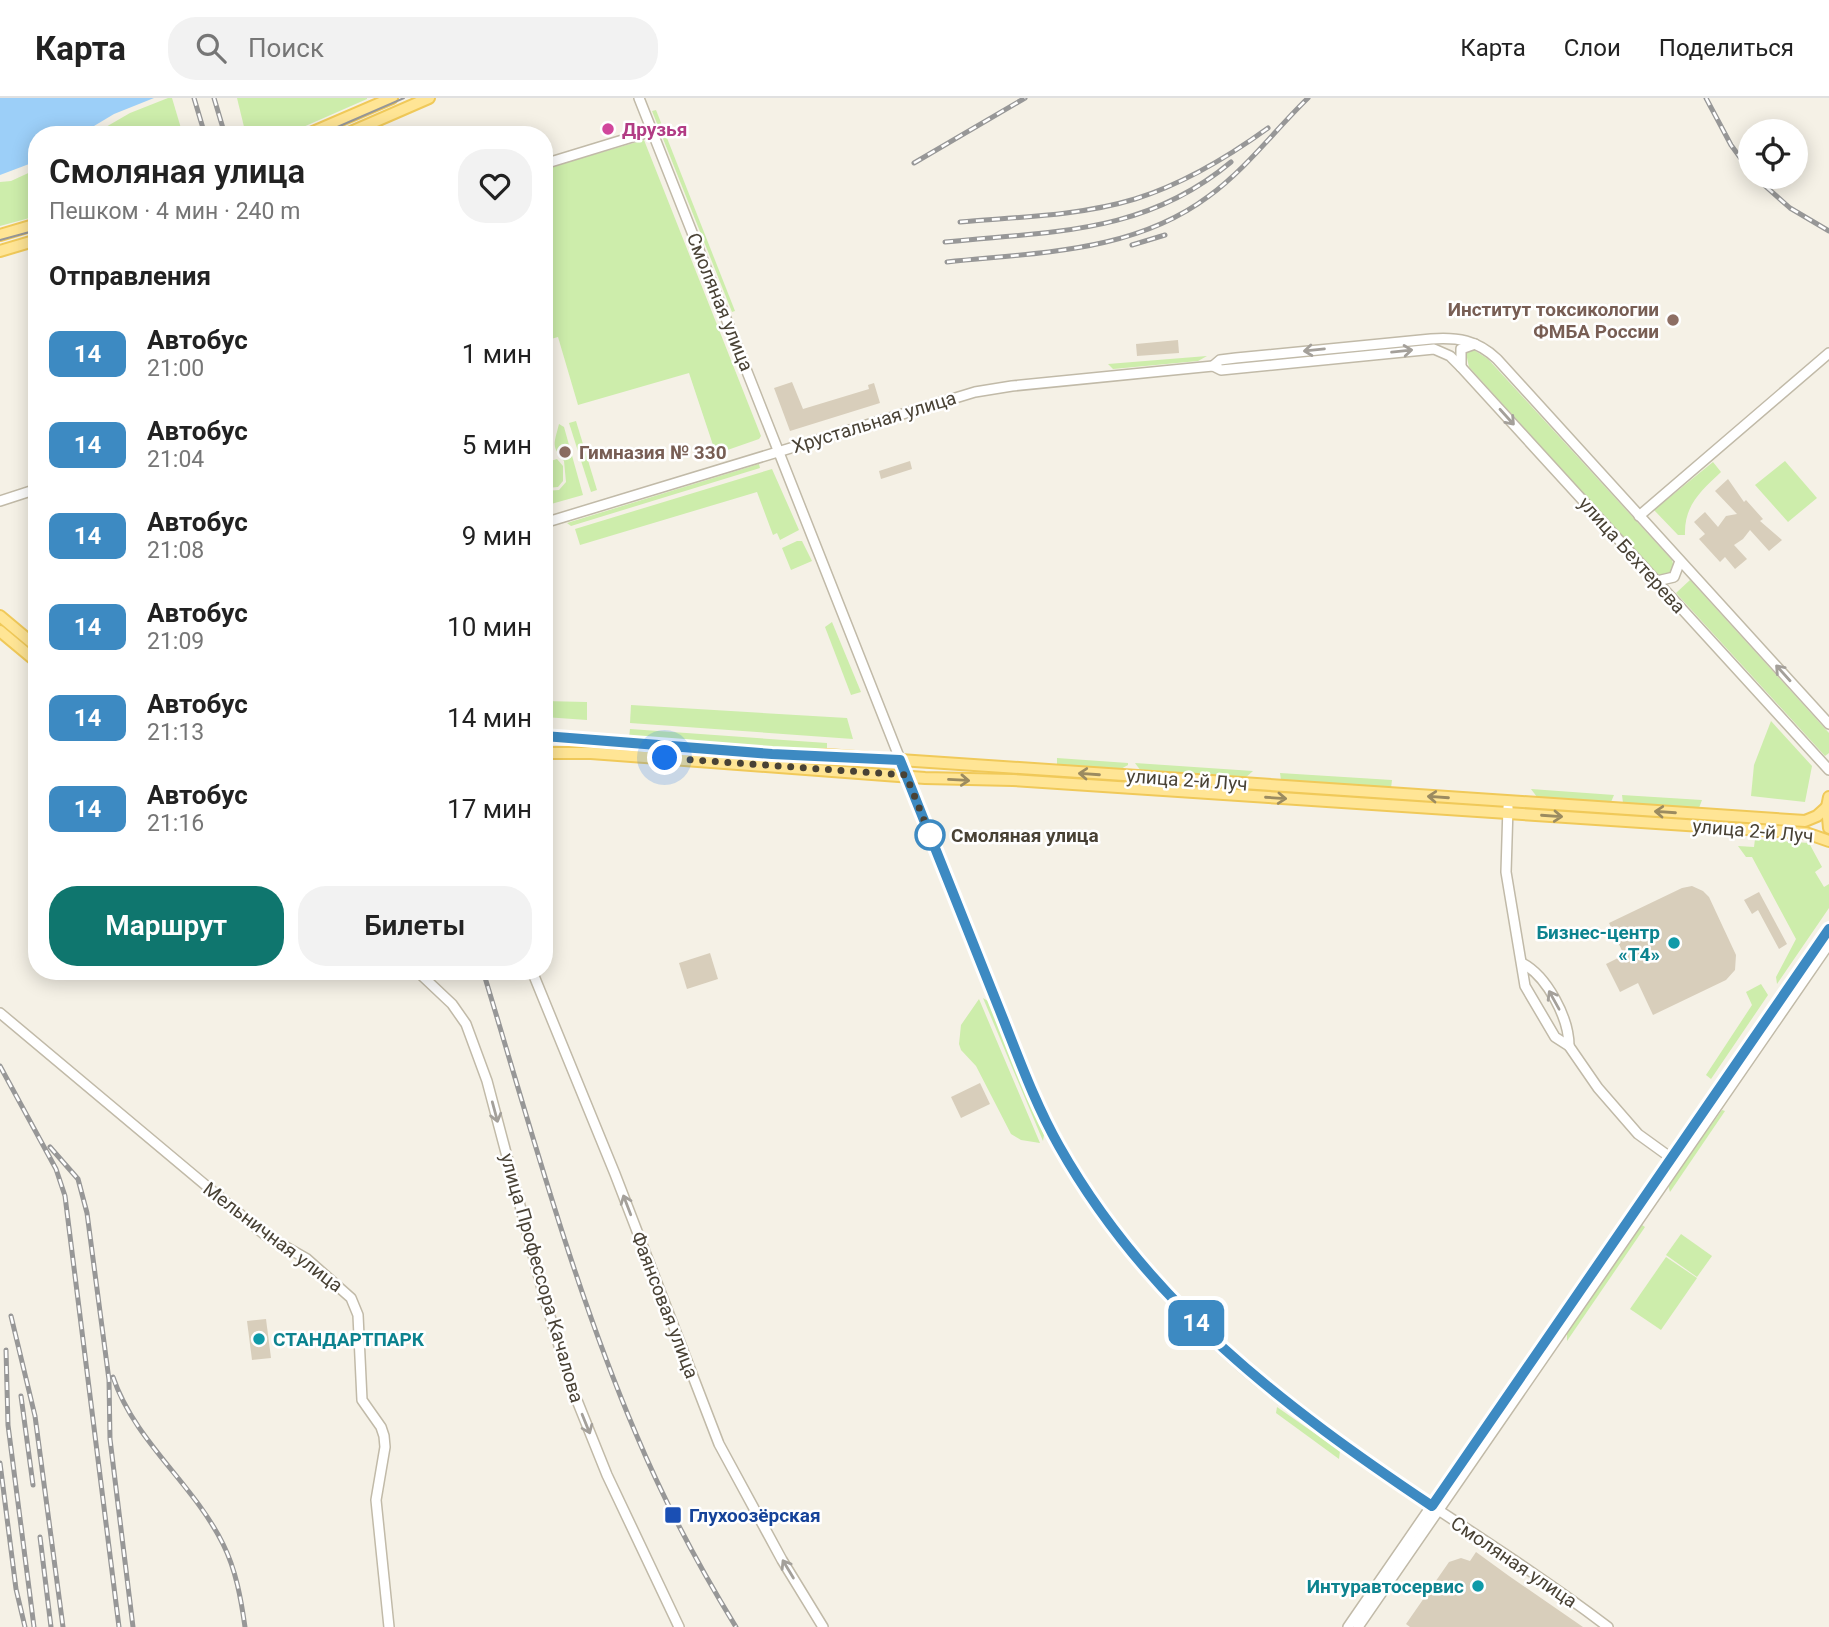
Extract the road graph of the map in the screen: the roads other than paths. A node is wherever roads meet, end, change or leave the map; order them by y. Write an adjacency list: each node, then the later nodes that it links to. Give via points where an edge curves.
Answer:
1 (392, 98): 4 (main road)
2 (429, 98): 5 (main road)
3 (639, 98): 6 (street, Смоляная улица)
4 (327, 126)
5 (365, 126)
6 (652, 131): 7 (street); 16 (street, Смоляная улица)
7 (553, 160)
8 (28, 227): 9 (main road)
9 (0, 235)
10 (28, 243): 11 (main road)
11 (0, 251)
12 (1476, 343): 13 (street, via 1455,338); 15 (street, via 1461,349); 19 (street, улица Бехтерева, via 1497,359)
13 (1430, 344): 15 (street, улица Бехтерева); 16 (street, Хрустальная улица, via 1236,358 1213,366 984,391)
14 (1829, 353): 19 (street)
15 (1461, 367): 22 (street, улица Бехтерева, one-way to 22)
16 (779, 451): 20 (street, Хрустальная улица); 30 (street, Смоляная улица)
17 (28, 492): 18 (street)
18 (0, 501)
19 (1639, 516): 21 (street, улица Бехтерева)
20 (553, 520)
21 (1681, 561): 22 (street, via 1675,577); 27 (street, улица Бехтерева, one-way to 21)
22 (1657, 582): 31 (street, улица Бехтерева)
23 (0, 616): 25 (main road)
24 (0, 631): 26 (main road)
25 (28, 639)
26 (28, 654)
27 (1829, 724)
28 (553, 737): 30 (main road, улица 2-й Луч)
29 (553, 753): 32 (main road, улица 2-й Луч)
30 (900, 760): 32 (street, Смоляная улица); 34 (main road, улица 2-й Луч, one-way to 30)
31 (1829, 770)
32 (906, 775): 34 (main road, улица 2-й Луч, one-way to 34); 45 (street, Смоляная улица, via 1034,1096 1094,1200 1150,1273 1223,1350 1299,1413)
33 (1828, 802): 34 (main road, улица 2-й Луч, one-way to 34, via 1817,816 1805,821); 35 (main road)
34 (1508, 807): 36 (main road, улица 2-й Луч, one-way to 36, via 1806,833); 39 (street, via 1506,872)
35 (1829, 828)
36 (1829, 841)
37 (1829, 928): 44 (street)
38 (1829, 944): 44 (street)
39 (1522, 963): 43 (street, via 1525,986 1555,1037); 43 (street, one-way to 39, via 1569,1027 1534,969)
40 (426, 980): 47 (street, улица Профессора Качалова, one-way to 47, via 459,1013 475,1046 572,1388 607,1475)
41 (536, 980): 48 (street, Фаянсовая улица, one-way to 41, via 719,1444)
42 (0, 1013): 46 (street, Мельничная улица, via 256,1227 307,1259 351,1298 358,1315 362,1400 384,1436 376,1500)
43 (1569, 1046): 44 (street, via 1638,1134)
44 (1675, 1160): 45 (street)
45 (1436, 1508): 49 (street); 50 (street); 51 (street, Смоляная улица)
46 (390, 1627)
47 (679, 1627)
48 (823, 1627)
49 (1348, 1627)
50 (1358, 1627)
51 (1608, 1627)

